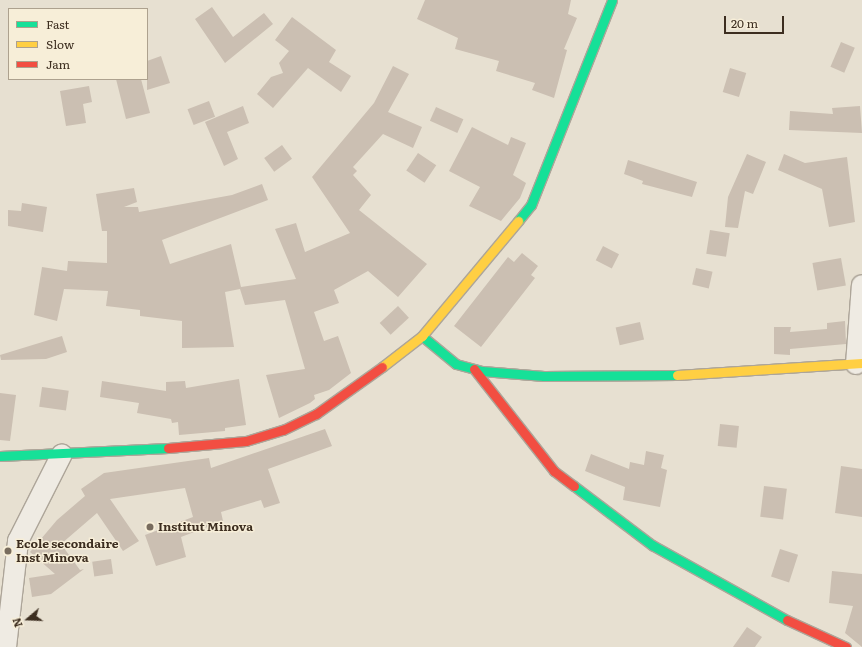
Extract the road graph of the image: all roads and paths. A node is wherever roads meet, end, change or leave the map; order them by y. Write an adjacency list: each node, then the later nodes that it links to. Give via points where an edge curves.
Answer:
1 (612, 0): 3 (street, via 531,205 443,306)
2 (862, 285): 4 (street)
3 (422, 336): 5 (street, via 456,364); 6 (street, via 316,414 283,430 246,441 191,448)
4 (859, 364): 5 (street, via 664,376 544,376)
5 (474, 369): 9 (street, via 554,471 652,545 810,633)
6 (62, 454): 7 (street); 8 (street, via 18,541)
7 (0, 456)
8 (6, 647)
9 (846, 647)

